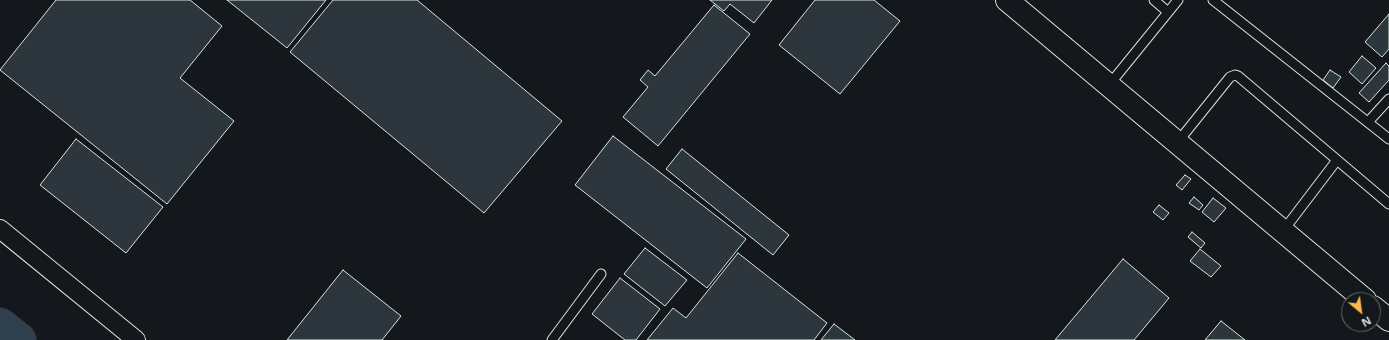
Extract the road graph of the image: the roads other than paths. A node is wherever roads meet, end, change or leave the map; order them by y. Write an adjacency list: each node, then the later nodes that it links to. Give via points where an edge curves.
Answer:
1 (1007, 0): 6 (street)
2 (1154, 0): 5 (lane)
3 (1178, 0): 5 (lane)
4 (1213, 0): 8 (lane)
5 (1168, 12): 6 (lane)
6 (1109, 85): 10 (street)
7 (1389, 99): 8 (lane)
8 (1368, 122): 9 (lane)
9 (1389, 139)
10 (1177, 143): 11 (lane, via 1234,75); 14 (street)
11 (1337, 160): 12 (lane); 14 (lane)
12 (1389, 204)
13 (0, 229): 19 (street)
14 (1283, 231): 16 (street)
15 (601, 274): 20 (lane)
16 (1355, 292)
17 (1381, 314): 18 (street)
18 (1389, 320)
19 (136, 340)
20 (552, 340)

